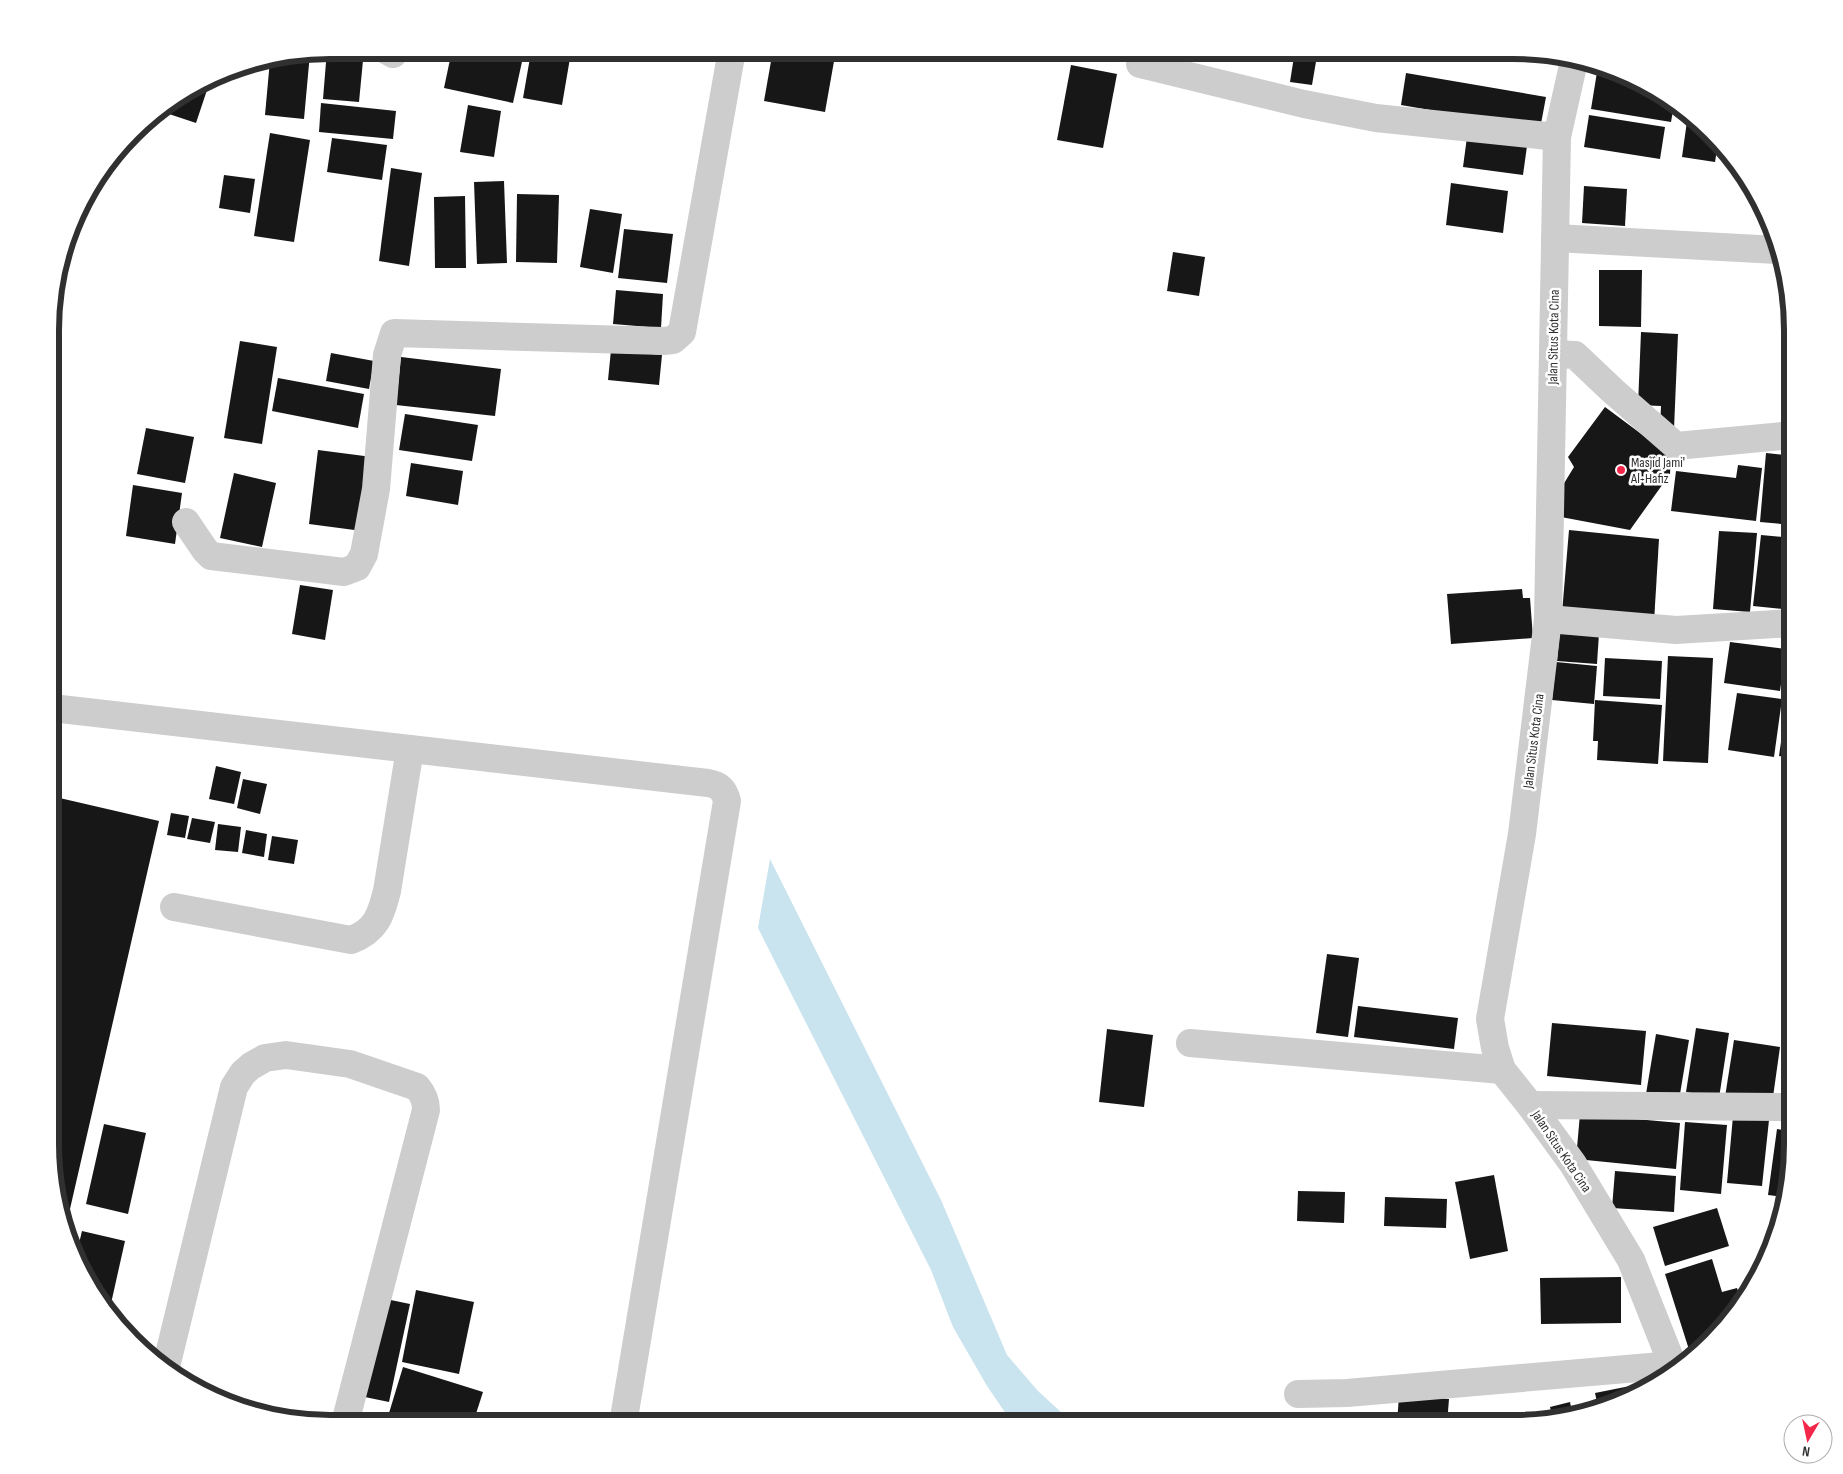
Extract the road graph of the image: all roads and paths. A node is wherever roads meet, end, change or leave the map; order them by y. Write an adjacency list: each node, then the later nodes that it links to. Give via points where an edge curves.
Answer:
1 (730, 59): 9 (street, via 682,332 673,340 394,333 387,355 374,499 364,554 357,567 344,572 211,556)
2 (1140, 64): 4 (street, via 1376,118)
3 (1573, 66): 4 (street, Jalan Situs Kota Cina)
4 (1557, 137): 5 (street, Jalan Situs Kota Cina)
5 (1554, 238): 6 (street); 7 (street, Jalan Situs Kota Cina)
6 (1772, 250)
7 (1553, 354): 8 (street, via 1576,355 1676,446); 10 (street, Jalan Situs Kota Cina)
8 (1784, 435)
9 (186, 522)
10 (1548, 619): 11 (street, via 1676,630); 16 (street, Jalan Situs Kota Cina, via 1522,834 1490,1019)
11 (1784, 624)
12 (59, 709): 13 (street)
13 (410, 749): 14 (street, via 382,911 374,926 363,936 351,940); 24 (street, via 708,783 716,785 727,800)
14 (174, 908)
15 (1190, 1043): 16 (street)
16 (1502, 1070): 17 (street, Jalan Situs Kota Cina)
17 (1530, 1105): 18 (street); 20 (street, Jalan Situs Kota Cina, via 1573,1164 1631,1260)
18 (1784, 1107)
19 (167, 1361): 23 (street, via 234,1087 251,1066 265,1058 286,1055 350,1064 417,1087 423,1094 426,1110)
20 (1672, 1364)
21 (1666, 1369): 22 (street)
22 (1298, 1394)
23 (347, 1415)
24 (624, 1415)

